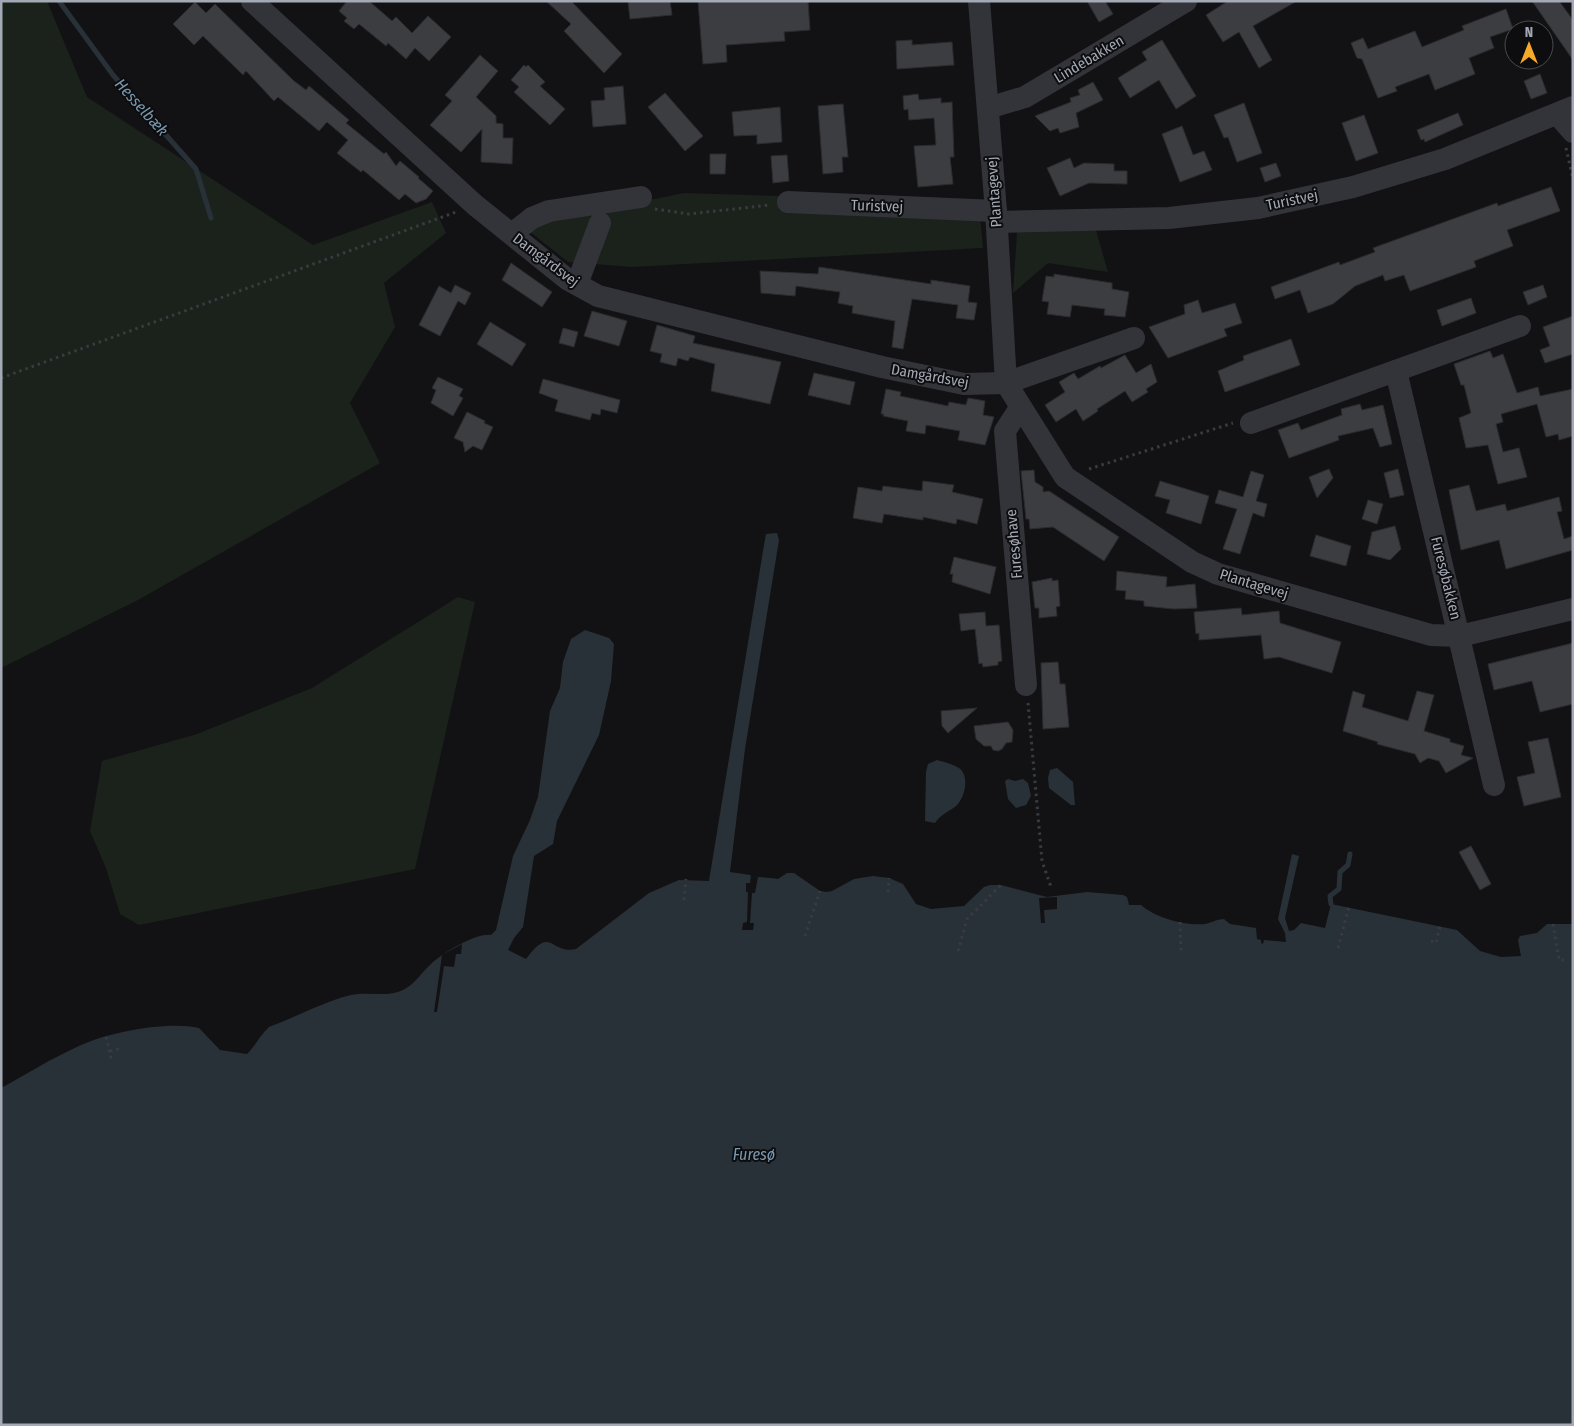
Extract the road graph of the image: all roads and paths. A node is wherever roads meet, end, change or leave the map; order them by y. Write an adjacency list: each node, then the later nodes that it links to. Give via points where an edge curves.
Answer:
1 (252, 1): 9 (street, Damgårdsvej)
2 (979, 1): 4 (street, Plantagevej)
3 (1186, 1): 4 (street, Lindebakken, via 1025,97)
4 (988, 108): 10 (street, Plantagevej)
5 (1565, 111): 6 (street); 10 (street, Turistvej, via 1445,159 1353,187 1258,208 1169,218)
6 (1573, 132)
7 (788, 202): 8 (path, via 689,214); 10 (street, Turistvej)
8 (646, 203): 12 (street, via 549,211 532,218)
9 (475, 205): 12 (street, Damgårdsvej); 17 (path)
10 (996, 216): 18 (street, Plantagevej)
11 (600, 223): 13 (street)
12 (512, 234): 13 (street, Damgårdsvej)
13 (577, 284): 18 (street, Damgårdsvej, via 598,296 882,367 964,384)
14 (1520, 326): 16 (street)
15 (1134, 338): 18 (street)
16 (1396, 371): 20 (street); 23 (street, Furesøbakken)
17 (1, 378)
18 (1006, 383): 19 (street, Plantagevej)
19 (1020, 408): 21 (street, Plantagevej); 24 (street, Furesøhave, via 1005,431)
20 (1251, 423): 21 (path, via 1234,422)
21 (1065, 477): 23 (street, Plantagevej, via 1192,562 1218,574 1431,635)
22 (1573, 609): 23 (street, Plantagevej)
23 (1460, 636): 25 (street, Furesøbakken)
24 (1026, 685): 29 (path, via 1042,861)
25 (1494, 785)
26 (889, 878): 31 (path)
27 (686, 879): 32 (path)
28 (1001, 885): 40 (path, via 967,919)
29 (1051, 887)
30 (820, 891): 37 (path)
31 (888, 892)
32 (684, 900)
33 (1349, 908): 39 (path)
34 (1180, 922): 41 (path)
35 (1553, 924): 42 (path, via 1559,960)
36 (1440, 926): 38 (path, via 1436,943)
37 (805, 936)
38 (1431, 942)
39 (1338, 948)
40 (958, 951)
41 (1181, 953)
42 (1565, 960)
43 (106, 1037): 45 (path)
44 (122, 1048): 45 (path)
45 (110, 1051): 46 (path)
46 (112, 1062)

